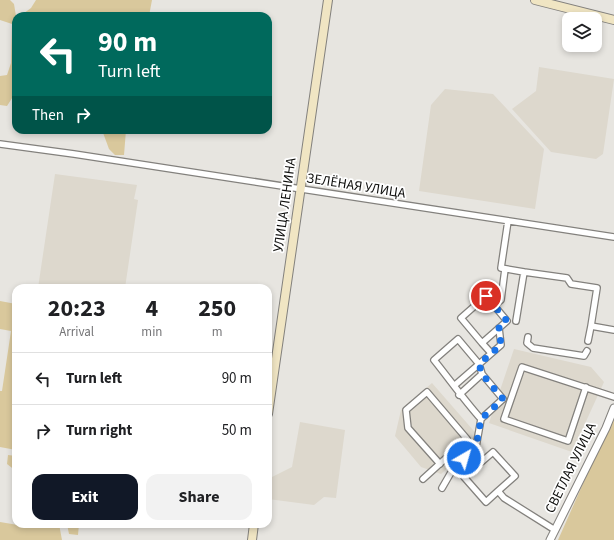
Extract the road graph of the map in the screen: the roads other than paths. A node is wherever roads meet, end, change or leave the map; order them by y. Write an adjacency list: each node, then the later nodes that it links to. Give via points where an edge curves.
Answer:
1 (328, 0): 5 (main road, УЛИЦА ЛЕНИНА)
2 (535, 0): 3 (main road)
3 (614, 20)
4 (0, 144): 5 (street, ЗЕЛЁНАЯ УЛИЦА)
5 (300, 189): 6 (street, ЗЕЛЁНАЯ УЛИЦА); 23 (main road, УЛИЦА ЛЕНИНА)
6 (508, 221): 7 (street, ЗЕЛЁНАЯ УЛИЦА); 8 (street, via 501,268)
7 (614, 237)
8 (505, 269): 9 (street); 10 (street, via 501,300)
9 (524, 272): 11 (street); 12 (street, via 567,278 571,284 597,288)
10 (494, 305): 13 (street, via 507,321); 17 (street, via 486,296 460,318)
11 (516, 321)
12 (591, 326): 14 (street); 16 (street)
13 (499, 328): 17 (street); 19 (street, via 501,345)
14 (614, 330)
15 (528, 337): 18 (street, via 527,343 533,348 584,356)
16 (588, 341)
17 (482, 343): 19 (street)
18 (587, 351)
19 (491, 353): 20 (street)
20 (479, 364): 21 (street); 22 (street); 22 (street, via 458,339 434,360)
21 (482, 374): 25 (street); 28 (street, via 503,399)
22 (455, 385): 25 (street)
23 (272, 386)
24 (586, 387): 24 (street, via 522,367 504,418 568,441); 26 (street)
25 (459, 395): 28 (street)
26 (614, 397)
27 (614, 408): 34 (street, СВЕТЛАЯ УЛИЦА)
28 (481, 419): 31 (street, via 476,447 453,469)
29 (440, 464): 29 (street, via 408,428 406,410 427,392 467,439); 30 (street)
30 (423, 479)
31 (442, 488)
32 (498, 491): 32 (street, via 486,502 464,477 493,452 515,476); 34 (street, via 504,498)
33 (254, 528): 35 (main road)
34 (555, 530): 36 (street, СВЕТЛАЯ УЛИЦА)
35 (252, 540)
36 (550, 540)

